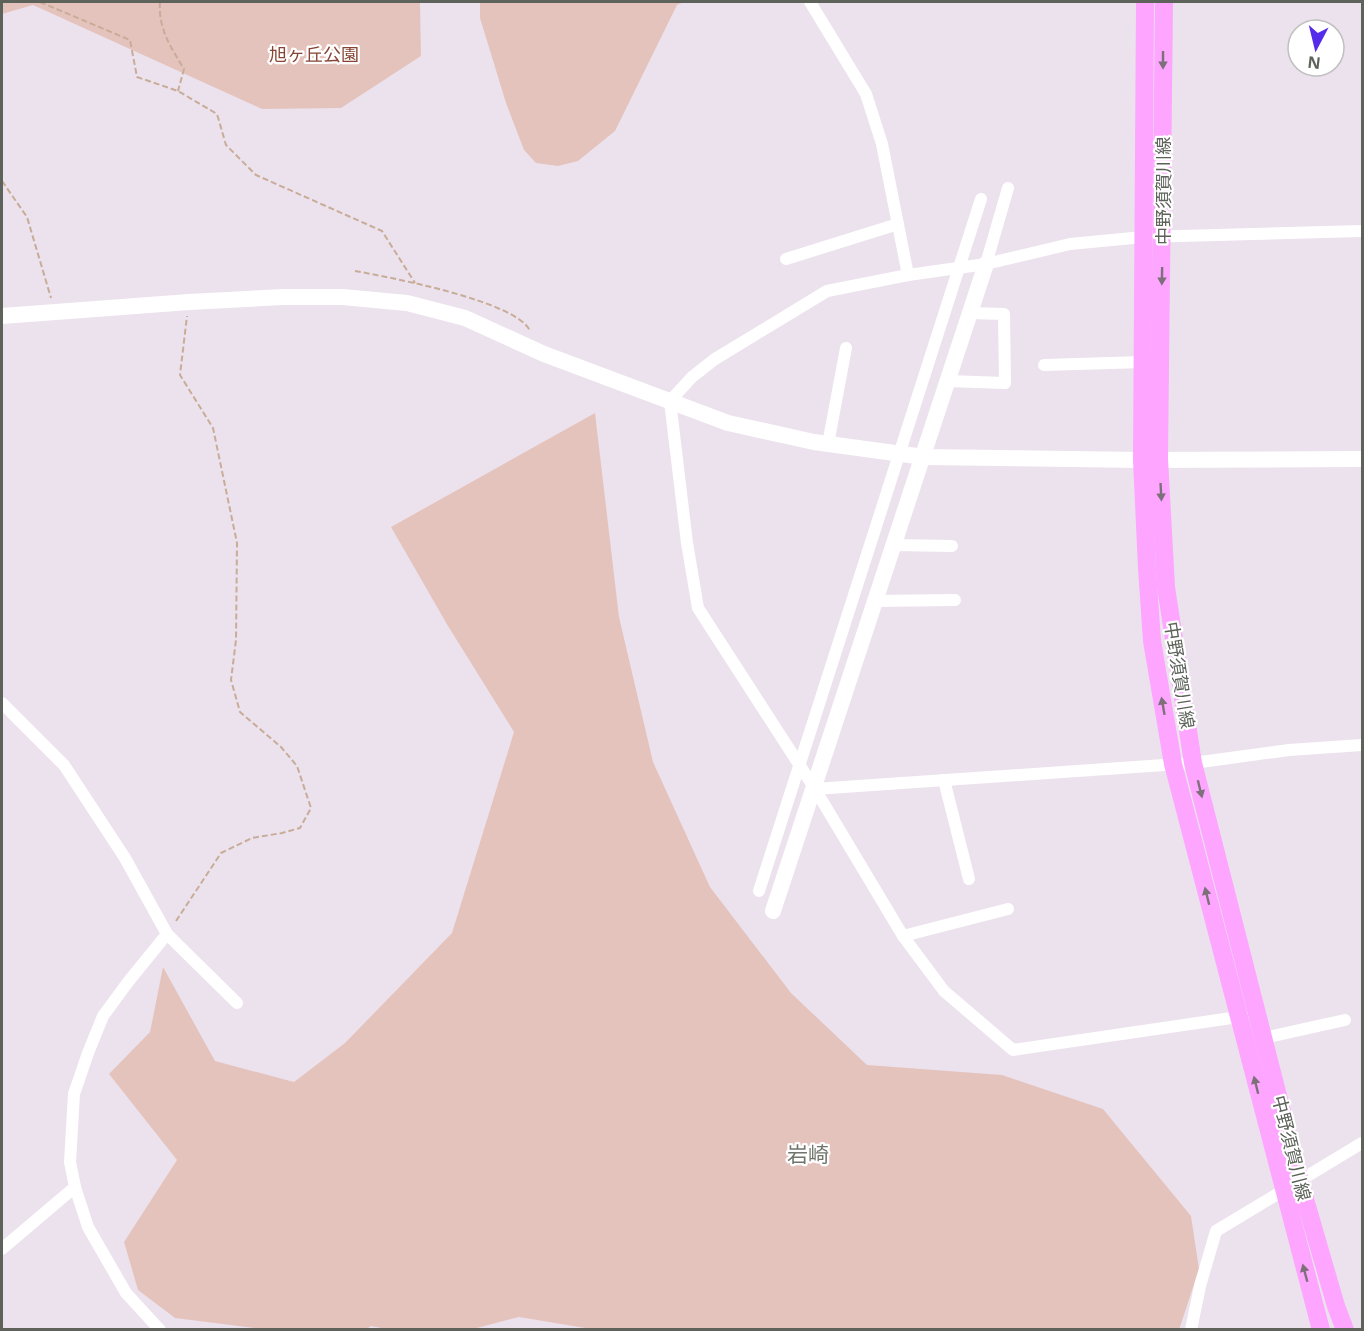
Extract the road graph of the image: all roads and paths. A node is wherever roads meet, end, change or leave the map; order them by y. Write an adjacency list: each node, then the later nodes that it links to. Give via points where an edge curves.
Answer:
1 (40, 2): 6 (path, via 130,40 137,77)
2 (160, 2): 6 (path, via 159,19 184,69)
3 (810, 2): 10 (street, via 867,94)
4 (1145, 2): 12 (main road, 中野須賀川線)
5 (1164, 2): 13 (main road, 中野須賀川線, one-way to 13)
6 (178, 91): 18 (path, via 217,114 226,145 256,175 382,231)
7 (2, 181): 20 (path, via 27,217)
8 (1008, 188): 15 (street)
9 (981, 199): 16 (street)
10 (898, 224): 14 (street); 17 (street)
11 (1362, 231): 13 (street)
12 (1143, 237): 13 (street); 15 (street, via 1070,244); 24 (main road, 中野須賀川線)
13 (1163, 237): 31 (main road, 中野須賀川線, one-way to 31)
14 (786, 260)
15 (986, 264): 16 (street); 21 (street)
16 (959, 268): 17 (street); 29 (street)
17 (908, 275): 27 (street, via 827,291 715,359)
18 (415, 283)
19 (189, 302): 20 (street); 27 (street, via 330,297 407,303 465,318 544,354); 48 (path, via 180,375 213,428 237,543 236,640 231,680 240,712 297,766 311,808 300,828 252,838 220,853)
20 (55, 311): 22 (street)
21 (970, 313): 26 (street); 26 (street, via 1004,314 1005,383)
22 (2, 316)
23 (846, 348): 28 (street)
24 (1143, 362): 25 (street); 31 (main road, 中野須賀川線)
25 (1044, 365)
26 (948, 381): 30 (street)
27 (670, 400): 28 (street, via 728,423); 40 (street, via 698,608)
28 (828, 444): 29 (street)
29 (900, 454): 30 (street); 40 (street)
30 (924, 457): 31 (street); 33 (street)
31 (1151, 459): 32 (street); 39 (main road, 中野須賀川線, one-way to 39); 41 (main road, 中野須賀川線, one-way to 31, via 1152,641 1147,568)
32 (1362, 459)
33 (894, 545): 34 (street); 36 (street)
34 (952, 546)
35 (955, 600): 36 (street)
36 (875, 601): 43 (street)
37 (2, 704): 48 (street, via 64,765 125,858)
38 (1362, 745): 39 (street)
39 (1193, 763): 41 (street); 51 (main road, 中野須賀川線, one-way to 51)
40 (799, 764): 43 (street); 45 (street)
41 (1173, 764): 42 (street); 52 (main road, 中野須賀川線, one-way to 41)
42 (944, 780): 43 (street); 44 (street)
43 (815, 789): 47 (street); 49 (street)
44 (969, 879)
45 (759, 891)
46 (1008, 909): 49 (street)
47 (773, 912)
48 (167, 934): 50 (street); 57 (street, via 103,1016 88,1053 74,1094 70,1162)
49 (903, 936): 52 (street, via 944,991 1013,1050)
50 (237, 1003)
51 (1258, 1013): 52 (street); 54 (main road, 中野須賀川線)
52 (1239, 1018): 58 (main road, 中野須賀川線, one-way to 52)
53 (1345, 1020): 54 (street)
54 (1264, 1038): 56 (main road, 中野須賀川線)
55 (1362, 1143): 56 (street)
56 (1299, 1182): 58 (street); 63 (main road, 中野須賀川線)
57 (75, 1187): 59 (street); 60 (street, via 88,1227 126,1293)
58 (1283, 1191): 61 (street, via 1216,1231); 62 (main road, 中野須賀川線, one-way to 58)
59 (2, 1249)
60 (160, 1329)
61 (1191, 1329)
62 (1320, 1329)
63 (1345, 1329)

